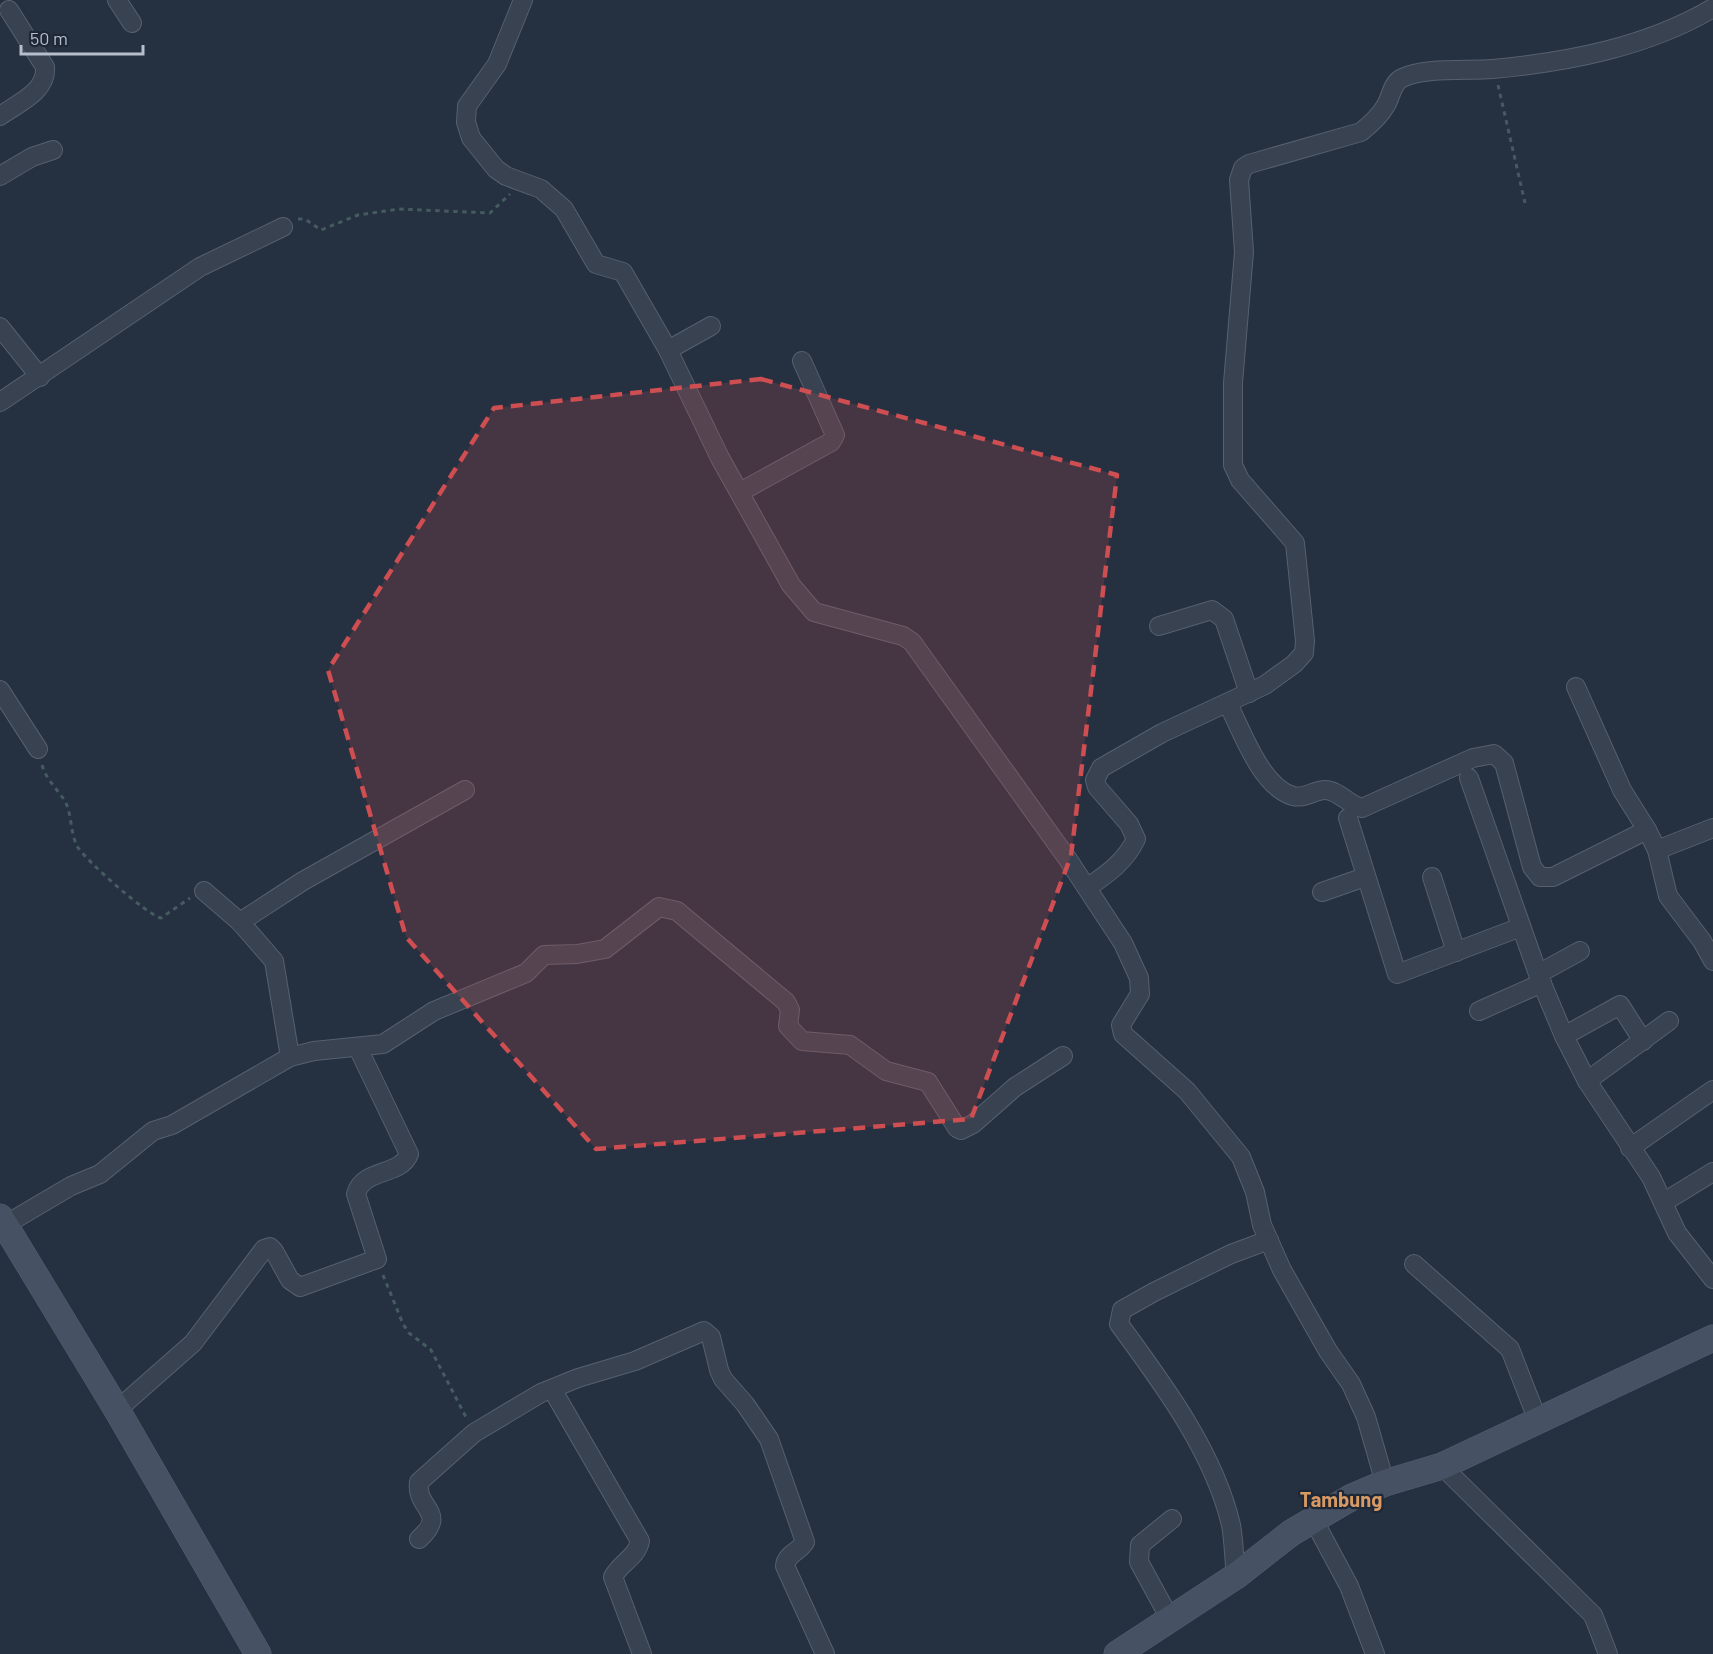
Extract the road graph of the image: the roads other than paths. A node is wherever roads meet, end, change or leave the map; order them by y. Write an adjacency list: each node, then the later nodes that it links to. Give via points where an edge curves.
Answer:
1 (117, 0): 5 (street)
2 (524, 0): 12 (street, via 497,64 467,106 471,138 496,169 520,183 541,189 564,209 596,264 623,272)
3 (1713, 8): 20 (street, via 1654,34 1572,60 1402,77 1387,105 1361,132 1249,164 1240,173 1244,252 1233,383 1233,465 1240,480 1295,543 1305,641 1304,653 1294,664)
4 (9, 10): 6 (street, via 45,67 46,75 39,90)
5 (132, 23)
6 (0, 116)
7 (53, 150): 8 (street)
8 (0, 176)
9 (283, 227): 14 (street, via 200,267)
10 (711, 326): 12 (street)
11 (0, 327): 14 (street)
12 (668, 350): 16 (street)
13 (802, 361): 16 (street, via 835,435 831,442)
14 (40, 377): 15 (street)
15 (0, 402)
16 (740, 492): 31 (street, via 791,585 814,612 903,636 912,642)
17 (1159, 626): 20 (street, via 1212,610 1224,619)
18 (1576, 687): 27 (street, via 1622,790)
19 (0, 690): 22 (street)
20 (1249, 693): 21 (street)
21 (1228, 704): 27 (street, via 1265,776 1295,797 1325,790 1362,808 1473,758 1494,754 1504,763 1532,867 1540,877 1553,877); 31 (street, via 1162,733 1097,773 1097,787 1130,824 1136,839 1119,865)
22 (38, 749)
23 (1469, 778): 35 (street)
24 (465, 790): 34 (street, via 303,881)
25 (1348, 818): 29 (street)
26 (1713, 828): 28 (street)
27 (1647, 830): 28 (street)
28 (1657, 850): 38 (street, via 1668,896)
29 (1365, 877): 33 (street); 37 (street, via 1397,974)
30 (1431, 877): 37 (street)
31 (1087, 888): 53 (street, via 1123,944 1139,978 1140,994 1121,1025 1123,1034 1186,1092 1241,1157)
32 (204, 891): 34 (street)
33 (1322, 892)
34 (240, 922): 46 (street, via 273,961)
35 (1521, 927): 37 (street); 39 (street)
36 (1580, 951): 39 (street)
37 (1456, 952)
38 (1713, 961)
39 (1540, 978): 40 (street); 42 (street)
40 (1479, 1011)
41 (1669, 1021): 43 (street)
42 (1564, 1036): 43 (street, via 1620,1005); 47 (street)
43 (1643, 1041): 47 (street)
44 (358, 1048): 45 (street, via 383,1044 434,1011 526,973 544,955 605,949 659,907 677,911 786,1002 788,1026 798,1039 850,1045 886,1071 924,1080 961,1130 1015,1087); 46 (street); 58 (street, via 409,1154 401,1163 371,1176 358,1187 356,1194 377,1259 300,1287 290,1280 274,1251 270,1247 264,1249 193,1343)
45 (1063, 1056)
46 (290, 1057): 52 (street, via 172,1125 153,1131 100,1174)
47 (1587, 1081): 49 (street)
48 (1713, 1090): 49 (street)
49 (1630, 1148): 51 (street)
50 (1713, 1172): 51 (street)
51 (1664, 1202): 55 (street, via 1677,1233)
52 (3, 1221): 58 (main road)
53 (1269, 1240): 61 (street, via 1322,1341 1351,1384 1366,1417); 65 (street, via 1154,1292 1122,1310 1119,1317 1119,1324 1195,1439 1218,1486 1231,1526)
54 (1414, 1264): 59 (street, via 1510,1349)
55 (1713, 1279)
56 (1713, 1338): 59 (main road)
57 (552, 1389): 64 (street, via 474,1433 419,1482 418,1490 431,1511 432,1521); 68 (street, via 640,1541 639,1549 613,1577); 69 (street, via 635,1361 698,1332 704,1331 711,1337 718,1371 769,1439 804,1534 801,1549 790,1555 785,1566)
58 (117, 1410): 67 (main road)
59 (1544, 1419): 60 (main road)
60 (1442, 1466): 61 (main road); 72 (street, via 1593,1616)
61 (1385, 1483): 63 (main road)
62 (1172, 1519): 66 (street, via 1140,1545 1139,1563)
63 (1313, 1519): 65 (main road); 71 (street, via 1349,1586)
64 (419, 1539)
65 (1236, 1576): 66 (main road)
66 (1169, 1617): 70 (main road)
67 (258, 1654)
68 (642, 1654)
69 (825, 1654)
70 (1117, 1654)
71 (1375, 1654)
72 (1608, 1654)

